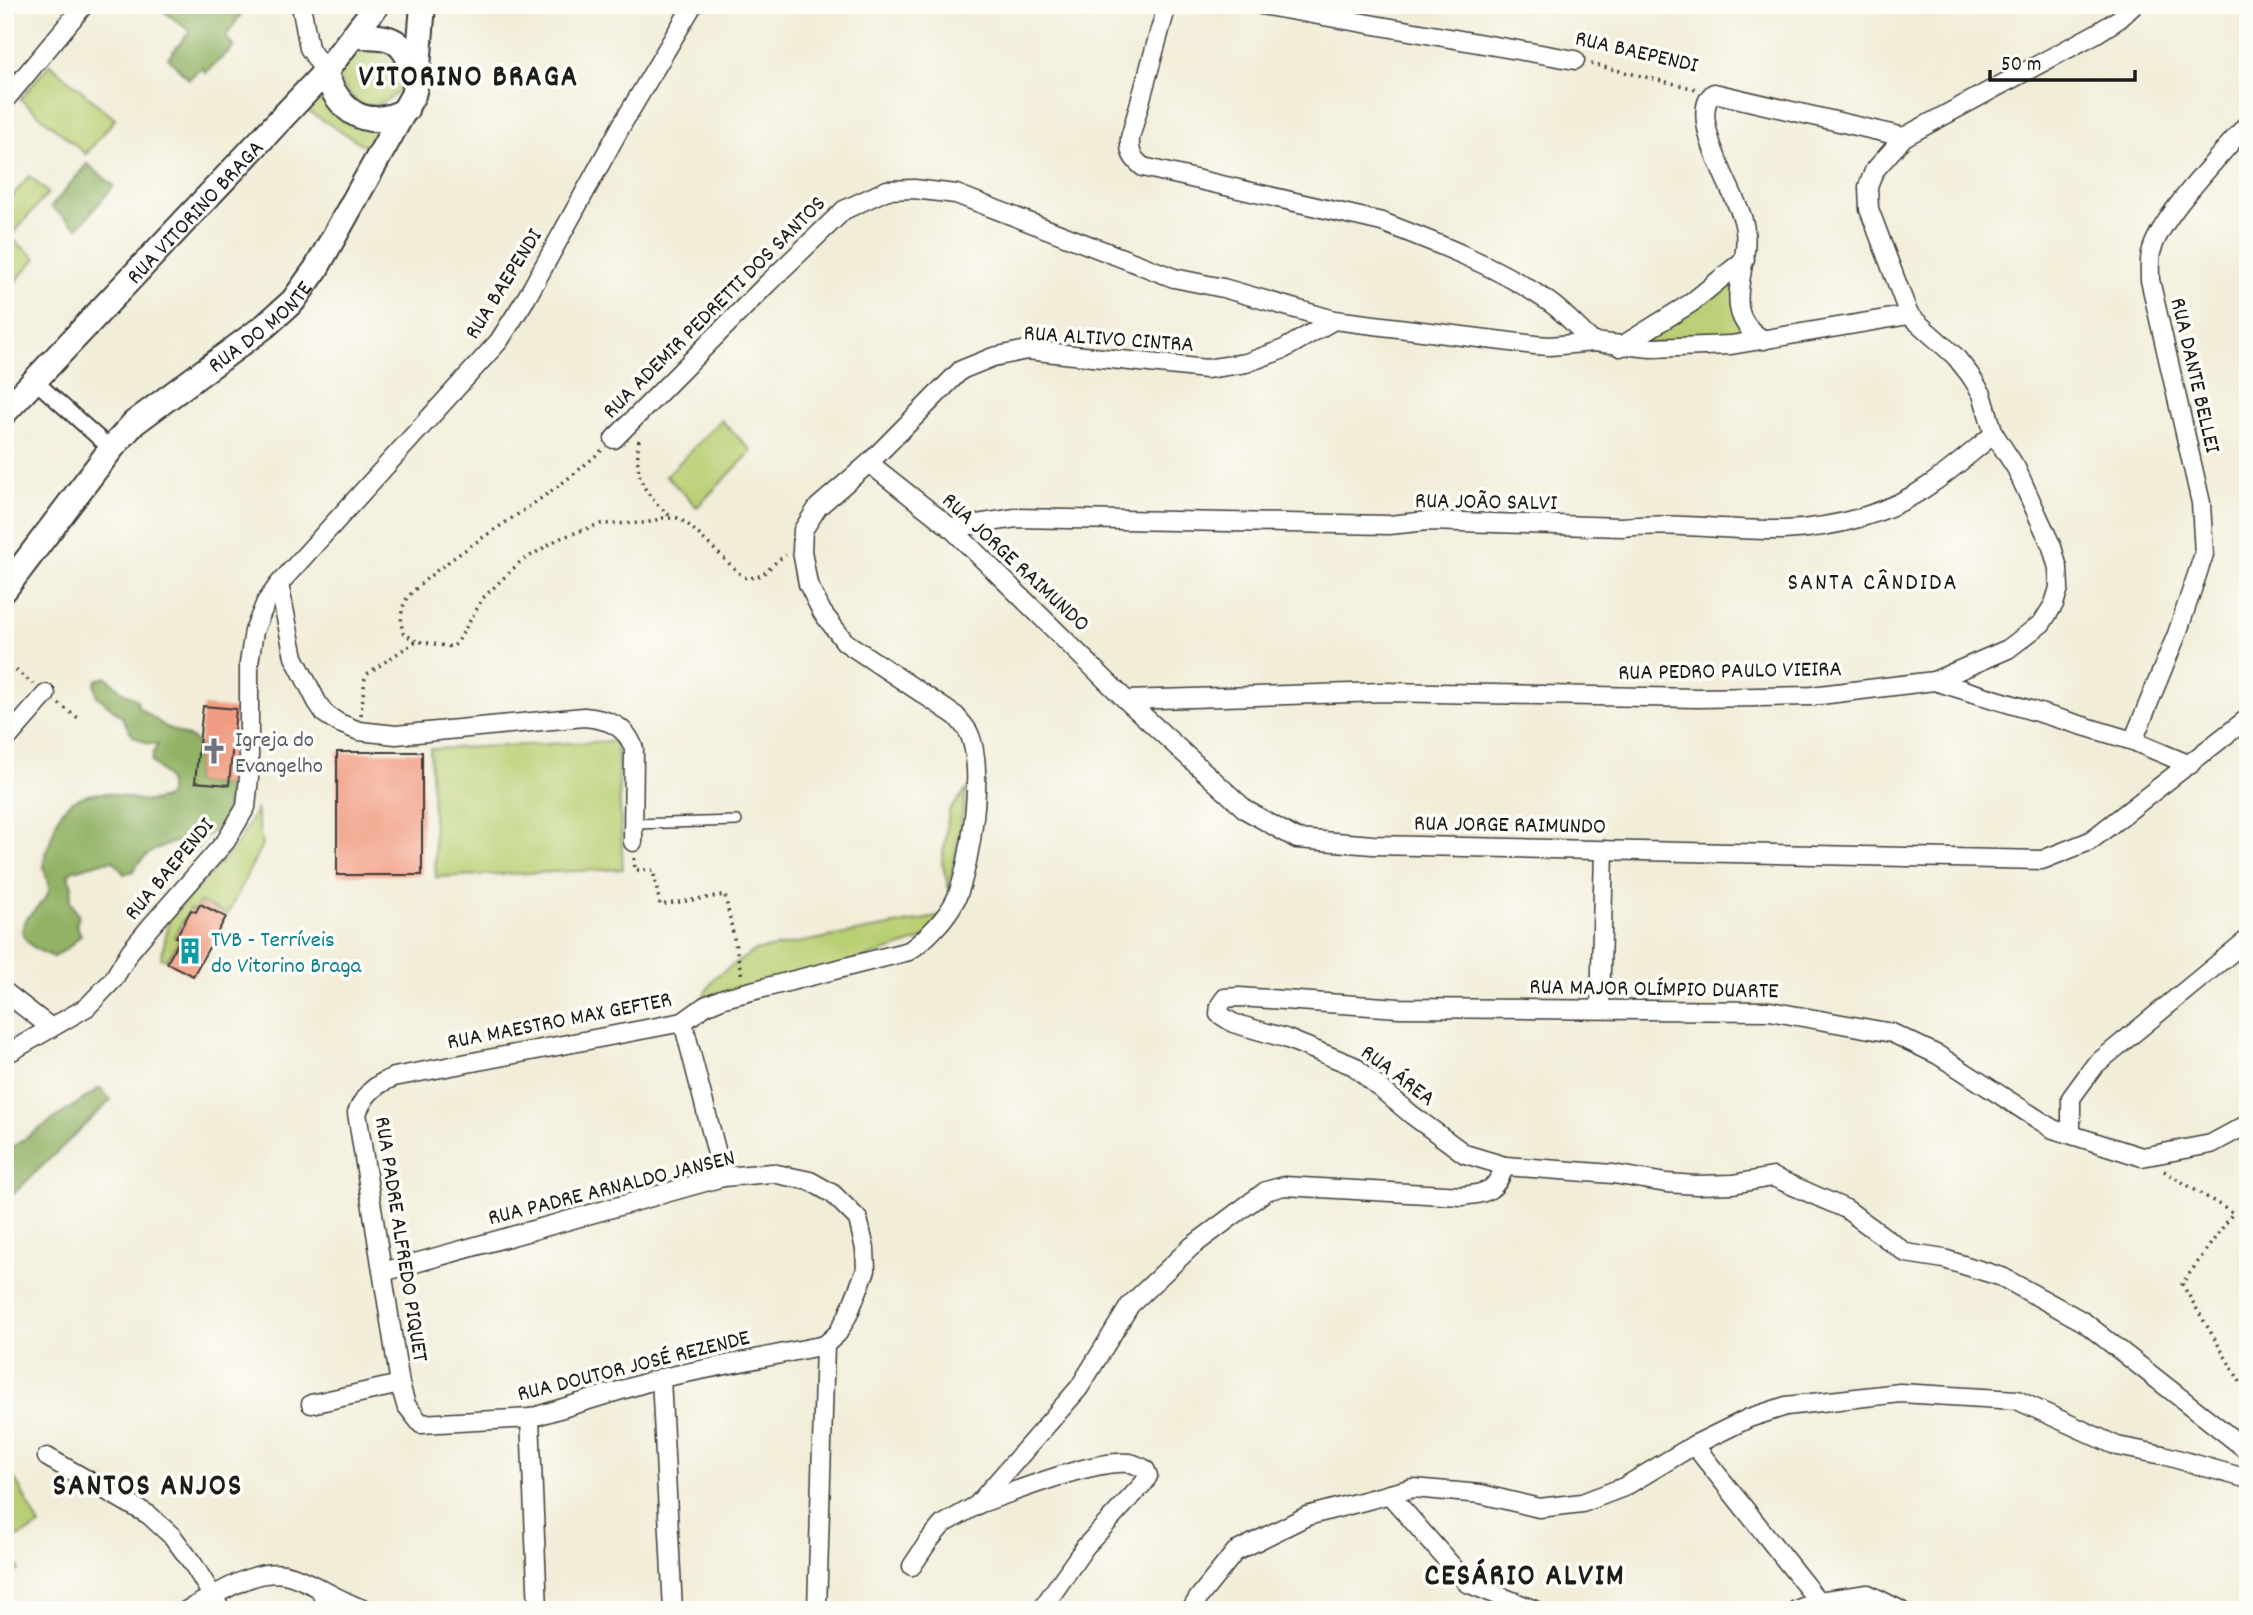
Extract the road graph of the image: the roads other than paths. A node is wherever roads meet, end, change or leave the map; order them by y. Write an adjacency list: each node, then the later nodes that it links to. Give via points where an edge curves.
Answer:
1 (84, 5): 13 (street)
2 (301, 5): 11 (street, via 309,48)
3 (377, 5): 9 (main road, RUA VITORINO BRAGA)
4 (423, 5): 12 (main road, RUA DO MONTE)
5 (693, 5): 30 (street, RUA BAEPENDI, via 499,341)
6 (1167, 5): 21 (street, via 1130,138 1133,160 1143,167 1405,231 1512,279 1551,303)
7 (1261, 5): 10 (street, RUA BAEPENDI)
8 (2134, 5): 16 (street, RUA PEDRO PAULO VIEIRA, via 2097,33)
9 (353, 36): 11 (main road, RUA VITORINO BRAGA); 12 (main road, via 388,38 399,44)
10 (1575, 60)
11 (325, 72): 14 (main road, via 346,109 360,117 392,118); 23 (main road, RUA VITORINO BRAGA)
12 (417, 79): 14 (main road, RUA DO MONTE)
13 (5, 100)
14 (406, 110): 27 (main road, RUA DO MONTE, via 316,269 293,300 134,423)
15 (2248, 123): 37 (street, RUA DANTE BELLEI, via 2169,218 2150,255 2150,279 2201,503 2204,554 2178,634)
16 (1904, 137): 17 (street, via 1714,93 1707,98 1709,140 1744,221); 18 (street, RUA PEDRO PAULO VIEIRA, via 1874,171 1868,187 1869,209)
17 (1745, 259): 20 (street, via 1738,296 1740,316 1751,332); 22 (street, via 1691,303)
18 (1909, 315): 20 (street, RUA ADEMIR PEDRETTI DOS SANTOS); 25 (street, RUA PEDRO PAULO VIEIRA, via 1970,375 1982,394)
19 (1334, 320): 21 (street, RUA ADEMIR PEDRETTI DOS SANTOS, via 1550,346); 26 (street, RUA ADEMIR PEDRETTI DOS SANTOS, via 1174,278 956,194 887,190 844,210); 28 (street, RUA ALTIVO CINTRA, via 1284,349 1245,363 1206,369 1027,351 993,357 961,370)
20 (1764, 340): 22 (street, RUA ADEMIR PEDRETTI DOS SANTOS)
21 (1593, 342): 22 (street, RUA ADEMIR PEDRETTI DOS SANTOS)
22 (1620, 347)
23 (35, 381): 24 (main road, RUA VITORINO BRAGA); 27 (street)
24 (5, 412)
25 (1994, 434): 29 (street, RUA JOÃO SALVI, via 1930,485 1881,511 1831,526 1783,530 1651,524 1016,519); 32 (street, RUA PEDRO PAULO VIEIRA, via 2017,468 2052,547 2059,588 2042,623 2008,649)
26 (614, 439)
27 (111, 449): 31 (main road, RUA DO MONTE)
28 (869, 463): 29 (street, RUA JORGE RAIMUNDO); 47 (street, RUA MAESTRO MAX GEFTER, via 818,507 803,530 808,584 845,642 956,716 968,732 974,750 974,817 956,900 927,938 909,951 724,998)
29 (951, 528): 34 (street, RUA JORGE RAIMUNDO)
30 (279, 584): 40 (street, via 294,657 325,714 359,731 396,735 584,717 608,720 625,732 634,749); 48 (street, RUA BAEPENDI, via 254,631 248,663 246,807 226,841 131,950 113,980 87,1007)
31 (5, 589)
32 (1934, 681): 34 (street, RUA PEDRO PAULO VIEIRA, via 1812,696 1384,692); 37 (street)
33 (46, 694): 36 (street)
34 (1126, 699): 42 (street, RUA JORGE RAIMUNDO, via 1246,810 1297,839)
35 (2248, 718): 38 (street, RUA JORGE RAIMUNDO)
36 (5, 741)
37 (2133, 741): 38 (street)
38 (2190, 765): 42 (street, RUA JORGE RAIMUNDO, via 2090,841 2042,860)
39 (737, 821): 40 (lane)
40 (633, 824): 41 (street)
41 (633, 842)
42 (1604, 850): 45 (street)
43 (2248, 939): 52 (street, via 2095,1065 2071,1098)
44 (5, 992): 48 (street)
45 (1600, 1009): 46 (street, RUA MAJOR OLÍMPIO DUARTE, via 1398,1008 1239,997 1224,998); 52 (street, RUA MAJOR OLÍMPIO DUARTE, via 1770,1011 1892,1032 1938,1055 2053,1129)
46 (1219, 1014): 53 (street, RUA ÁREA, via 1354,1066 1465,1154)
47 (683, 1021): 50 (street, RUA MAESTRO MAX GEFTER); 54 (street)
48 (50, 1027): 49 (street, RUA BAEPENDI)
49 (5, 1055)
50 (394, 1077): 55 (street, RUA PADRE ALFREDO PIQUET, via 375,1085 356,1113)
51 (2248, 1124): 52 (street, RUA MAJOR OLÍMPIO DUARTE, via 2211,1144 2142,1157)
52 (2071, 1133)
53 (1505, 1166): 62 (street, RUA ÁREA, via 1696,1185 1773,1177 1846,1209 1906,1253 1944,1259 2002,1278 2084,1322); 66 (street, via 1498,1185 1484,1194 1284,1186 1266,1191 1191,1247 1130,1305 1079,1388)
54 (723, 1177): 55 (street, RUA PADRE ARNALDO JANSEN); 56 (street, RUA PADRE ARNALDO JANSEN, via 772,1173 810,1181 858,1219 866,1270 848,1315)
55 (383, 1272): 58 (street, RUA PADRE ALFREDO PIQUET)
56 (825, 1345): 57 (street, RUA DOUTOR JOSÉ REZENDE); 76 (street)
57 (661, 1378): 60 (street, RUA DOUTOR JOSÉ REZENDE); 75 (street)
58 (400, 1384): 59 (street); 60 (street, RUA DOUTOR JOSÉ REZENDE, via 406,1405 421,1424)
59 (311, 1404)
60 (530, 1418): 74 (street)
61 (1694, 1445): 64 (street, via 1786,1406 1900,1393 2017,1400 2117,1446); 65 (street, via 1624,1487 1582,1503 1539,1507 1480,1494 1413,1488); 69 (street)
62 (2248, 1451)
63 (47, 1457): 70 (street, via 149,1515 173,1537)
64 (2248, 1479)
65 (1389, 1494): 78 (street, via 1307,1516 1235,1552); 79 (street, via 1467,1583)
66 (977, 1504): 67 (street, via 943,1525); 77 (street, via 1104,1465 1130,1463 1145,1469 1144,1483 1085,1547)
67 (912, 1566)
68 (314, 1587): 70 (street, via 292,1576 265,1573 250,1578); 72 (lane); 73 (street)
69 (1818, 1601): 80 (street); 81 (street, via 1868,1594)
70 (217, 1603): 71 (street)
71 (187, 1610)
72 (324, 1610)
73 (366, 1610)
74 (538, 1610)
75 (673, 1610)
76 (817, 1610)
77 (1041, 1610)
78 (1191, 1610)
79 (1535, 1610)
80 (1796, 1610)
81 (1900, 1610)

